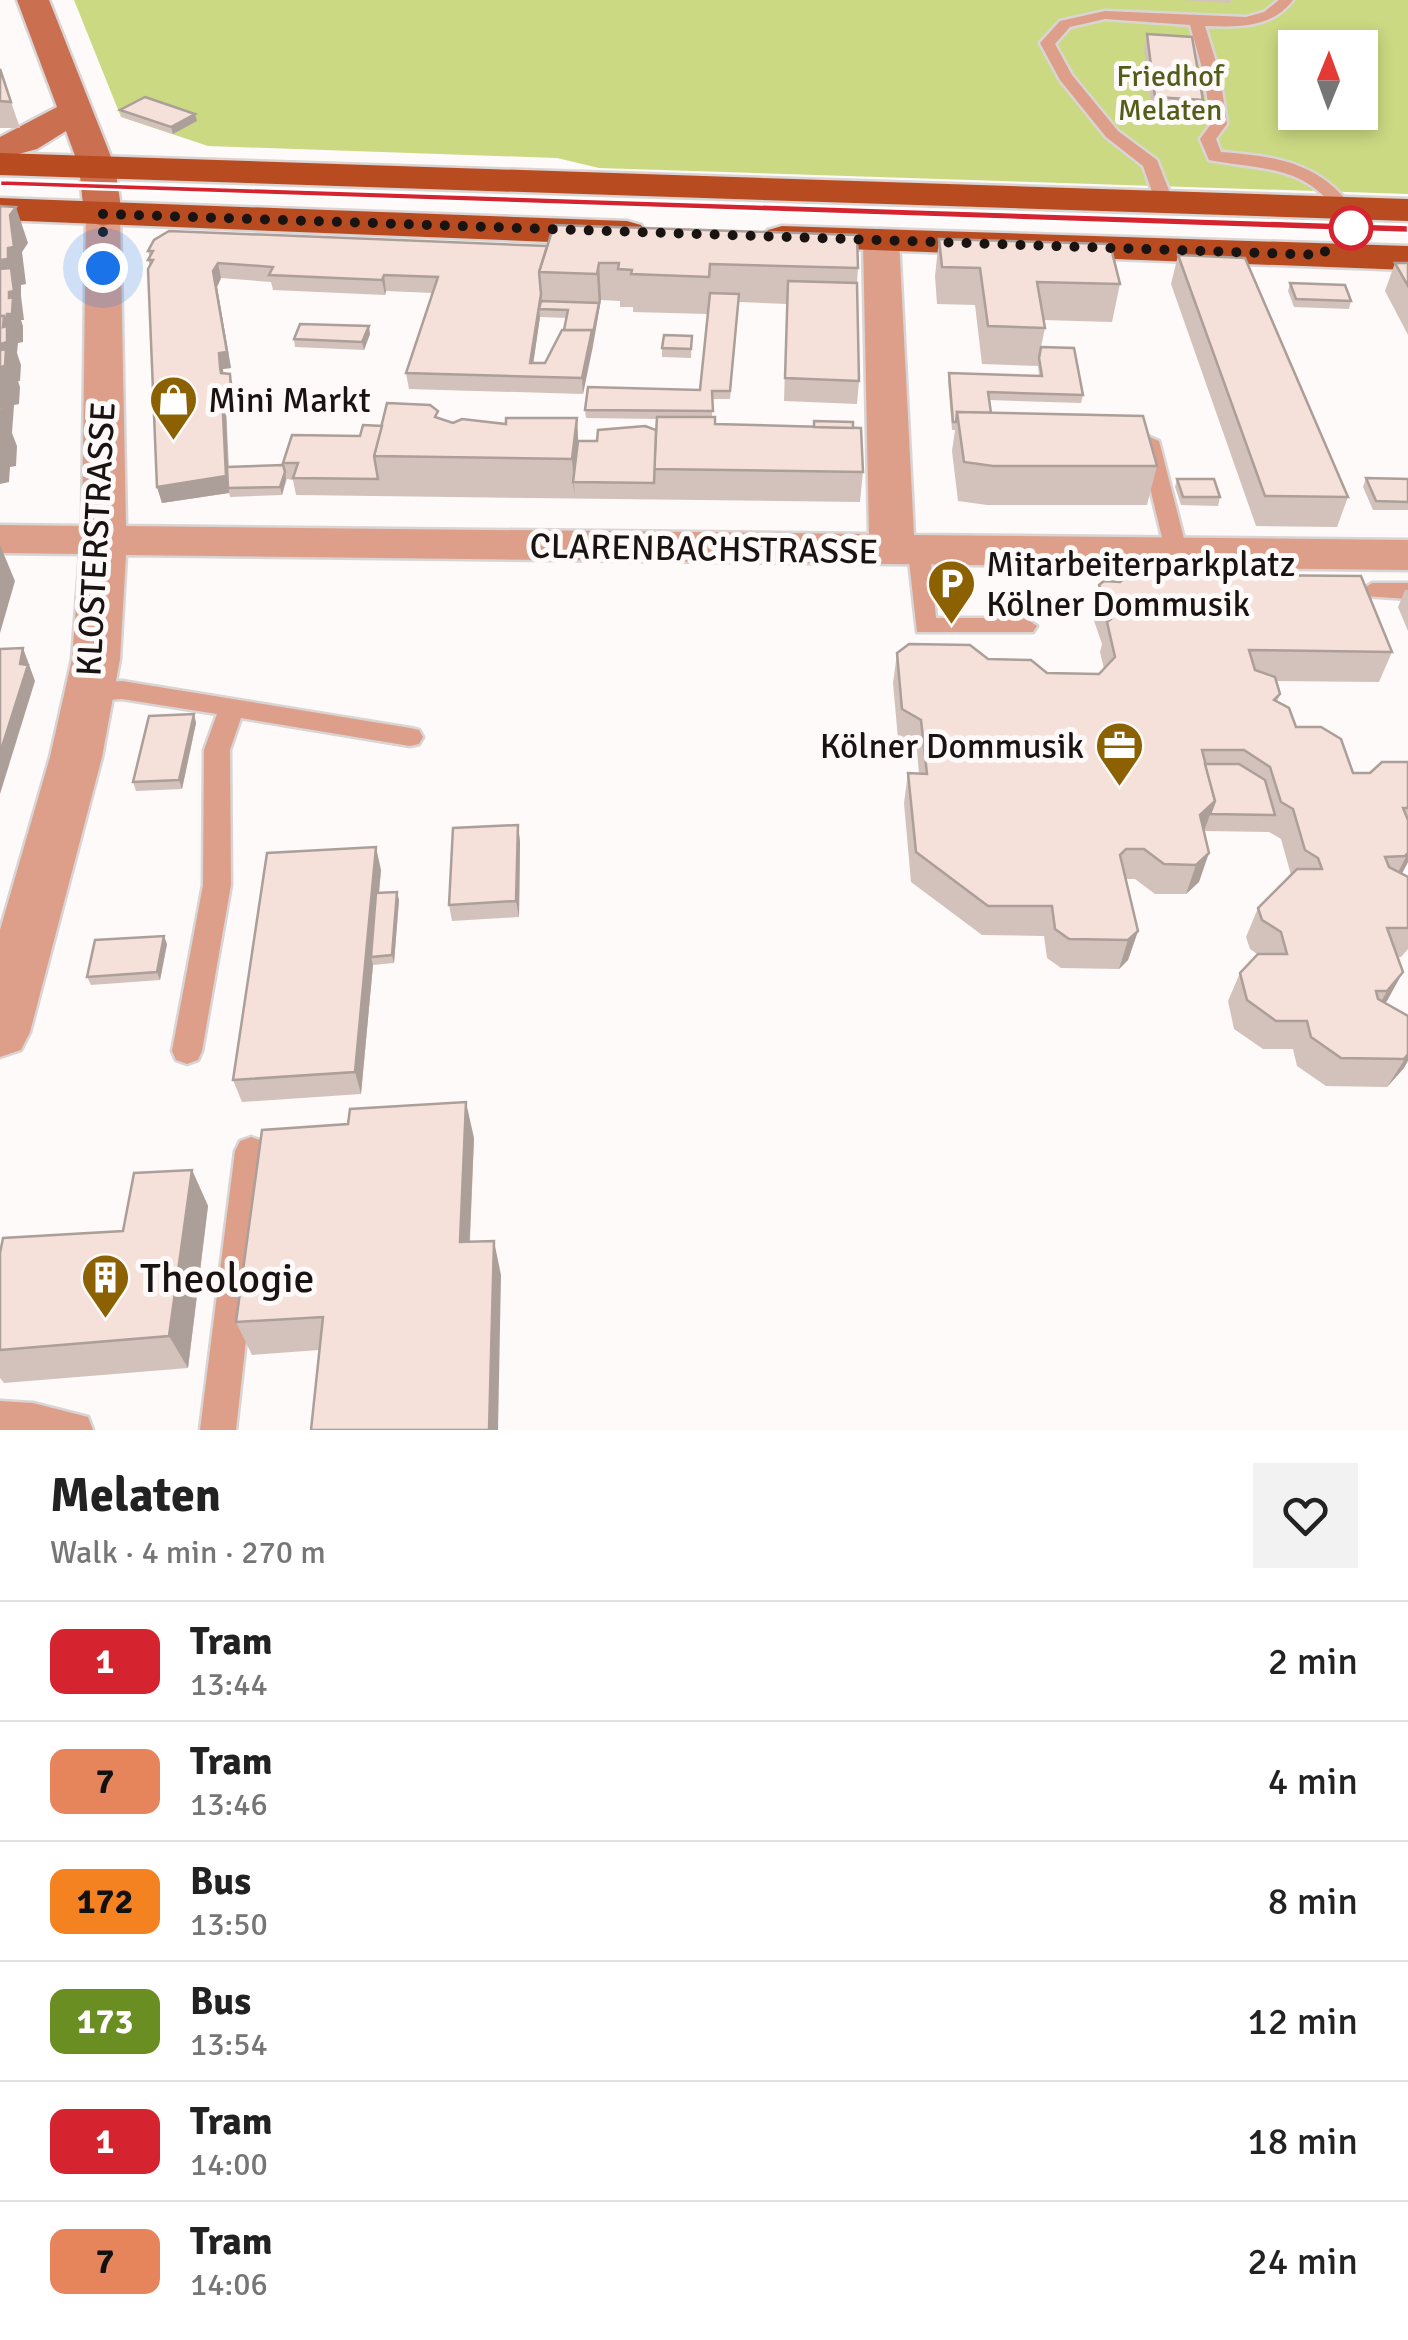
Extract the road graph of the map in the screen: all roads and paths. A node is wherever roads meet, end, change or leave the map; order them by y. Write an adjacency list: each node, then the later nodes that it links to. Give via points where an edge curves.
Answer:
1 (33, 0): 4 (street)
2 (1286, 0): 3 (lane, via 1281,10 1252,21)
3 (1196, 21): 9 (lane, via 1105,14 1065,24 1047,42 1065,77 1112,134 1151,164); 11 (lane, via 1219,124 1208,139 1215,156 1269,161 1320,178)
4 (75, 111): 5 (street); 7 (street)
5 (0, 148)
6 (0, 164): 7 (main road)
7 (97, 167): 8 (main road); 13 (street)
8 (194, 170): 9 (main road); 13 (main road, via 137,184)
9 (1164, 203): 11 (main road)
10 (0, 208): 13 (main road)
11 (1344, 208): 12 (main road)
12 (1408, 210)
13 (103, 214): 14 (main road); 20 (street, KLOSTERSTRASSE)
14 (667, 234)
15 (750, 237): 16 (main road)
16 (881, 240): 17 (main road); 21 (street)
17 (1408, 258)
18 (1115, 439): 22 (lane, via 1149,441)
19 (0, 539): 20 (street, CLARENBACHSTRASSE)
20 (104, 540): 21 (street, CLARENBACHSTRASSE); 27 (street, KLOSTERSTRASSE)
21 (906, 552): 22 (street, CLARENBACHSTRASSE); 26 (lane, via 925,626)
22 (1177, 554): 23 (street, CLARENBACHSTRASSE)
23 (1408, 555)
24 (1372, 590): 25 (lane)
25 (1408, 591)
26 (1025, 626)
27 (90, 692): 28 (lane, via 122,690); 30 (street, KLOSTERSTRASSE)
28 (232, 708): 29 (lane); 31 (lane, via 217,750 218,885)
29 (410, 738)
30 (0, 1032)
31 (187, 1051)
32 (251, 1151): 35 (lane)
33 (0, 1419): 34 (lane)
34 (75, 1430)
35 (218, 1430)

